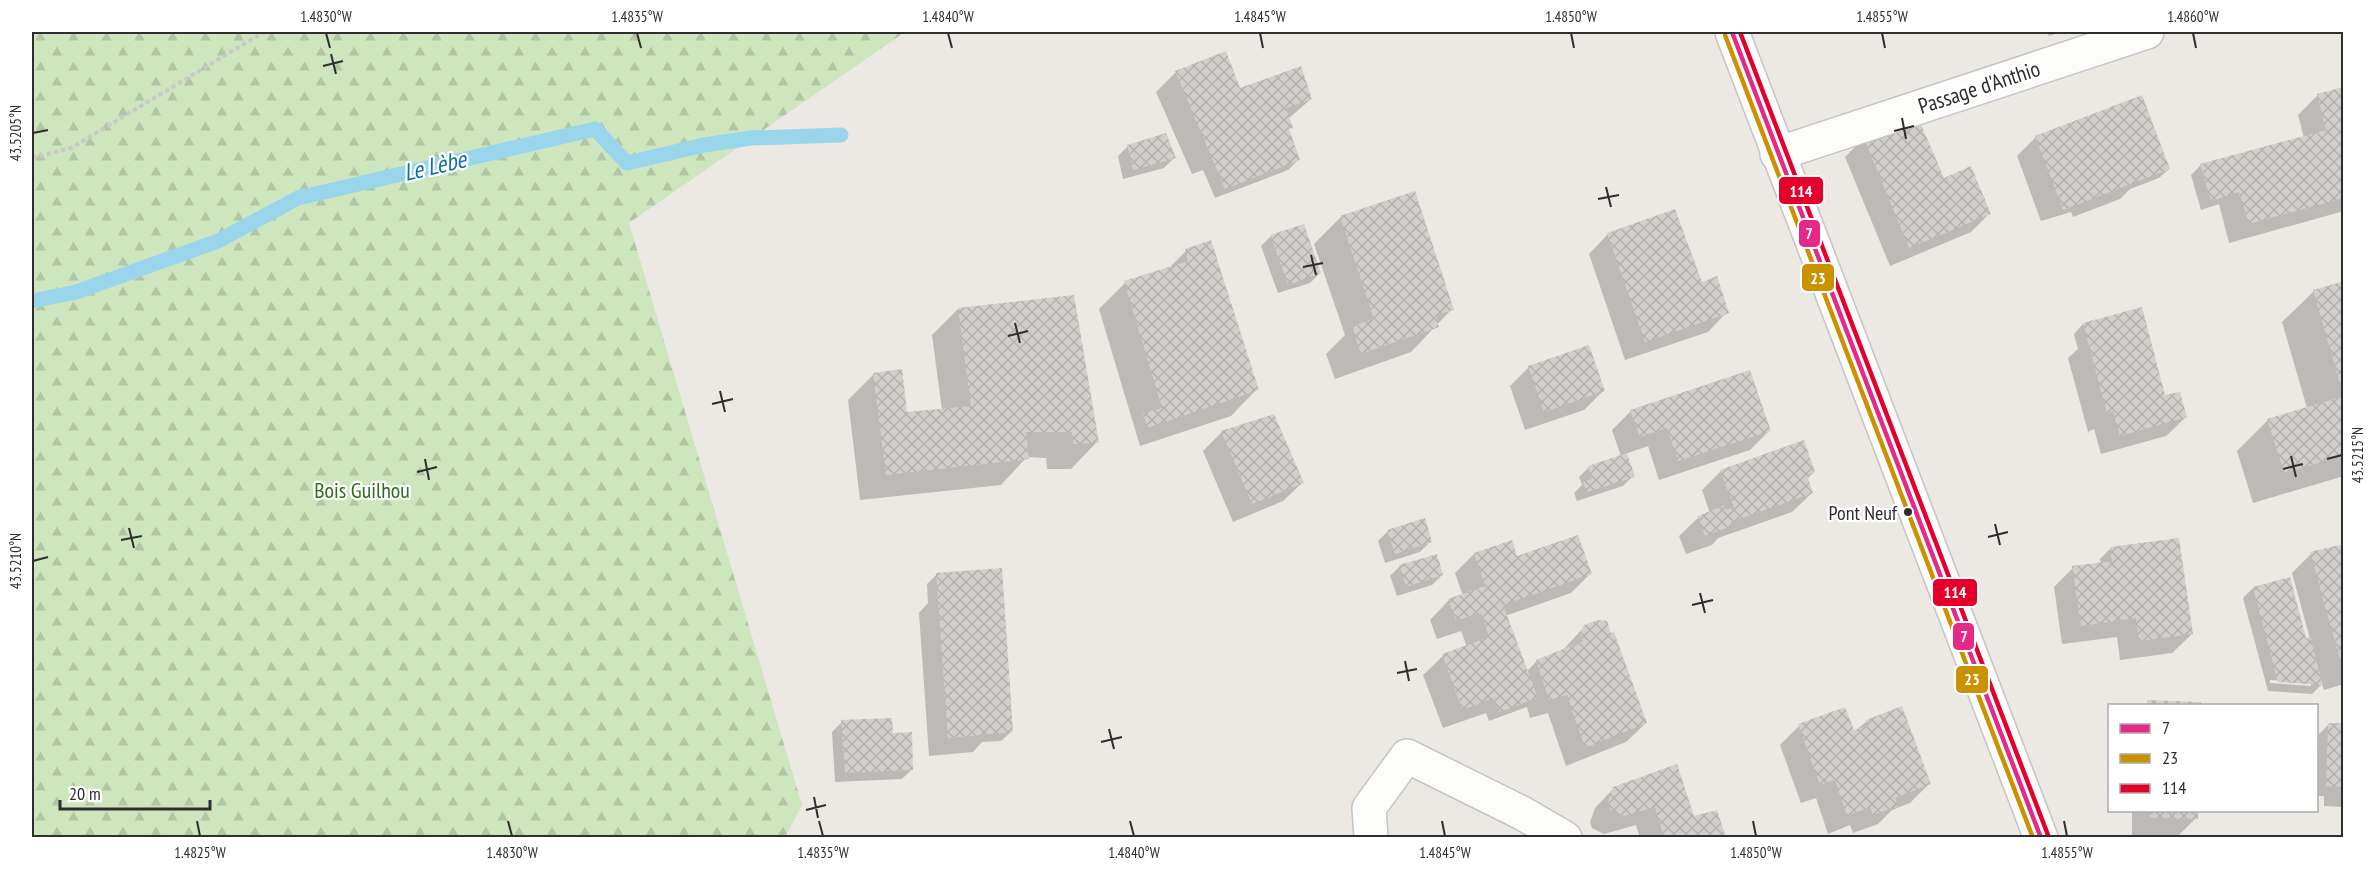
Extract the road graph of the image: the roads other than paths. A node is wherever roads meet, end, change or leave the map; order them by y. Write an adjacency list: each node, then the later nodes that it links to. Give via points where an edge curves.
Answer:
1 (1732, 32): 3 (street)
2 (2147, 32): 3 (street, Passage d'Anthio)
3 (1777, 154): 6 (street)
4 (1371, 837): 5 (street, via 1369,808 1407,756)
5 (1564, 837)
6 (2041, 837)

